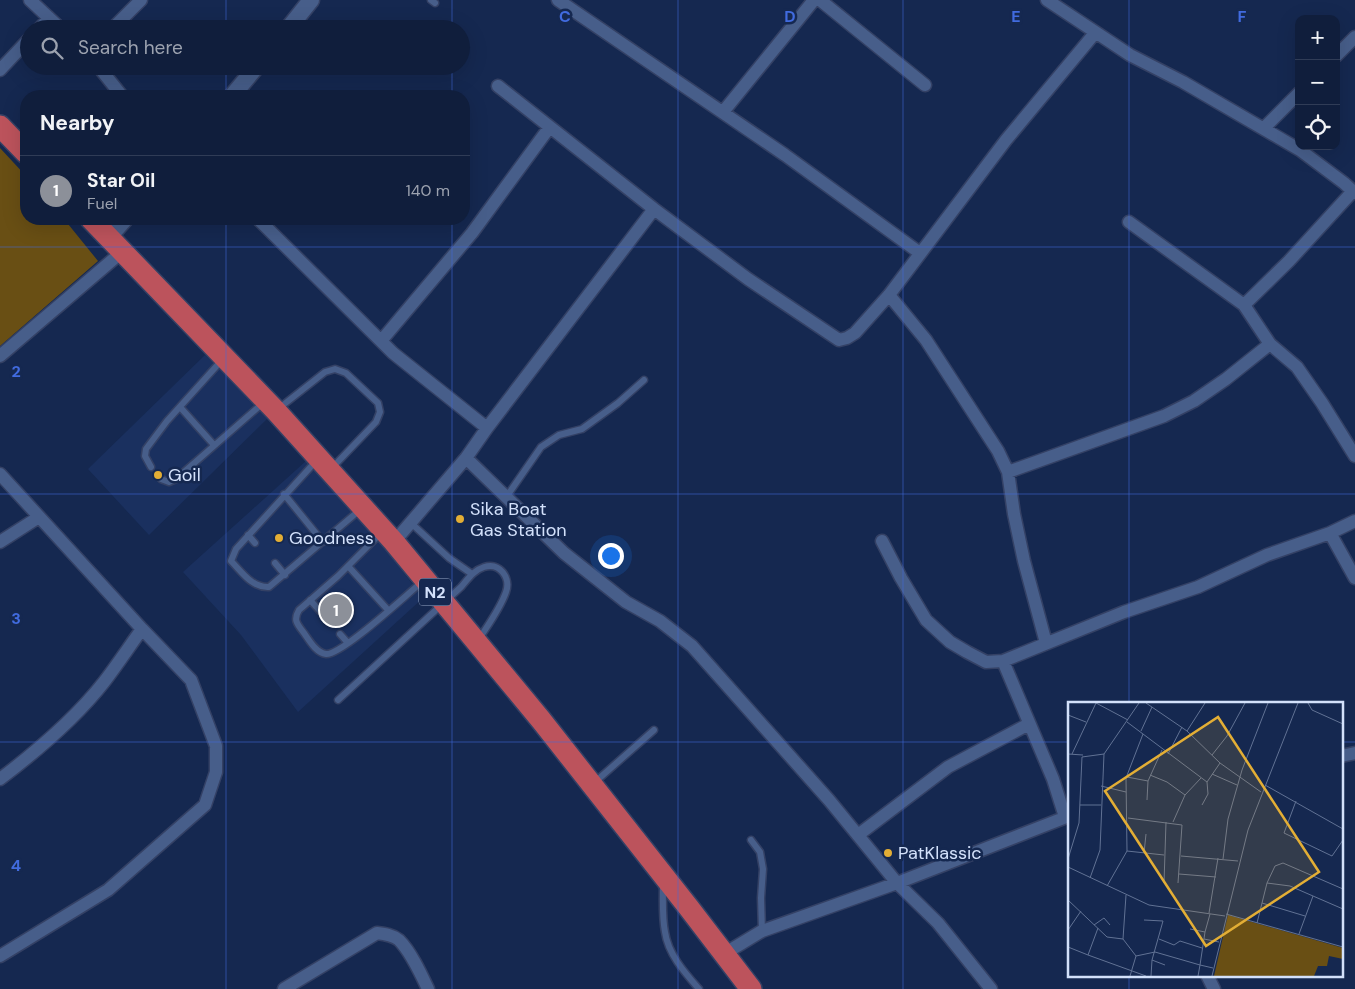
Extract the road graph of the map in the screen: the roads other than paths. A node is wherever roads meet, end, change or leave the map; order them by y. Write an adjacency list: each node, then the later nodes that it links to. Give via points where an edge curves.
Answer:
1 (30, 0): 8 (street)
2 (141, 0): 9 (street)
3 (311, 0): 10 (street)
4 (558, 0): 23 (street)
5 (814, 0): 23 (street)
6 (820, 0): 18 (street)
7 (1047, 0): 11 (street)
8 (49, 18)
9 (121, 20)
10 (295, 20)
11 (1095, 33): 26 (street); 35 (street, via 1006,140)
12 (1355, 37): 14 (street)
13 (20, 49): 15 (street)
14 (1340, 52)
15 (0, 70)
16 (105, 75): 20 (street)
17 (250, 75): 21 (street)
18 (925, 85)
19 (498, 86): 25 (street)
20 (117, 90)
21 (237, 90)
22 (1295, 97): 26 (street)
23 (723, 112): 35 (street)
24 (0, 126): 27 (highway)
25 (549, 128): 29 (street); 38 (street, via 472,233)
26 (1264, 128): 28 (street, via 1300,150)
27 (20, 147)
28 (1354, 192): 37 (street)
29 (654, 209): 36 (street, via 748,279 839,340 855,333); 45 (street)
30 (1129, 222): 37 (street)
31 (97, 225): 34 (highway, N2)
32 (123, 225): 34 (street)
33 (264, 225): 38 (street)
34 (116, 244): 40 (street); 41 (highway, N2)
35 (920, 253): 36 (street)
36 (889, 295): 51 (street, via 926,340 998,451)
37 (1244, 305): 39 (street)
38 (381, 341): 45 (street)
39 (1270, 344): 47 (street, via 1297,367); 51 (street, via 1194,401 1164,416)
40 (0, 356)
41 (224, 358): 43 (highway, N2); 44 (lane)
42 (644, 380): 55 (lane, via 582,429 560,435 541,447)
43 (271, 406): 46 (lane); 49 (highway, N2); 49 (lane, via 335,369 346,373 378,403 380,412 376,422)
44 (180, 407): 46 (lane); 50 (lane, via 146,449 145,456)
45 (487, 428): 48 (street)
46 (214, 446): 53 (lane, via 176,479 169,482)
47 (1355, 456)
48 (466, 458): 55 (street); 59 (street)
49 (324, 465): 54 (lane); 56 (highway, N2)
50 (151, 467)
51 (1008, 472): 80 (street, via 1024,561)
52 (0, 474): 57 (street)
53 (161, 479)
54 (284, 494): 61 (lane); 65 (lane)
55 (507, 496): 91 (street, via 564,553 626,602 660,621 692,646)
56 (362, 508): 62 (highway, N2); 65 (lane)
57 (39, 517): 64 (street); 77 (street)
58 (1355, 521): 60 (street)
59 (411, 523): 62 (street); 69 (lane, via 448,558)
60 (1330, 533): 71 (street); 80 (street, via 1267,555 1198,587)
61 (248, 535): 66 (lane); 70 (lane, via 231,561 261,588 269,587)
62 (389, 536): 68 (lane); 72 (highway, N2)
63 (882, 540): 82 (street, via 926,620 966,652 986,662)
64 (0, 542)
65 (323, 542): 70 (lane)
66 (255, 543)
67 (274, 563): 70 (lane)
68 (348, 566): 73 (lane); 75 (lane)
69 (472, 574): 74 (lane); 79 (lane, via 483,567 494,566 503,571 507,591)
70 (285, 575)
71 (1355, 578)
72 (425, 580): 74 (highway, N2); 75 (lane)
73 (310, 600): 76 (lane); 81 (lane, via 295,616 318,651 325,654 334,652)
74 (444, 603): 79 (highway, N2); 83 (lane)
75 (388, 610): 81 (lane)
76 (320, 611)
77 (142, 629): 88 (street, via 103,683 71,717); 97 (street, via 191,680 216,746 216,772 205,805 108,890)
78 (340, 634): 81 (lane)
79 (477, 642): 89 (highway, N2)
80 (1046, 643): 82 (street)
81 (348, 644)
82 (1003, 661): 84 (street)
83 (338, 700)
84 (1029, 724): 90 (street); 91 (street, via 948,767)
85 (654, 730): 89 (lane)
86 (1355, 753): 87 (street)
87 (1342, 756)
88 (0, 779)
89 (592, 785): 93 (highway, N2)
90 (1067, 816): 94 (street)
91 (858, 835): 94 (street)
92 (751, 840): 95 (lane, via 760,852 763,868)
93 (662, 874): 96 (highway, N2); 101 (lane, via 665,932 669,947)
94 (897, 884): 95 (street); 103 (street, via 938,923)
95 (762, 931): 96 (street)
96 (724, 954): 102 (highway, N2)
97 (0, 956)
98 (1208, 976): 104 (street)
99 (284, 989): 100 (street, via 377,933 399,940)
100 (428, 989)
101 (698, 989)
102 (750, 989)
103 (991, 989)
104 (1214, 989)

